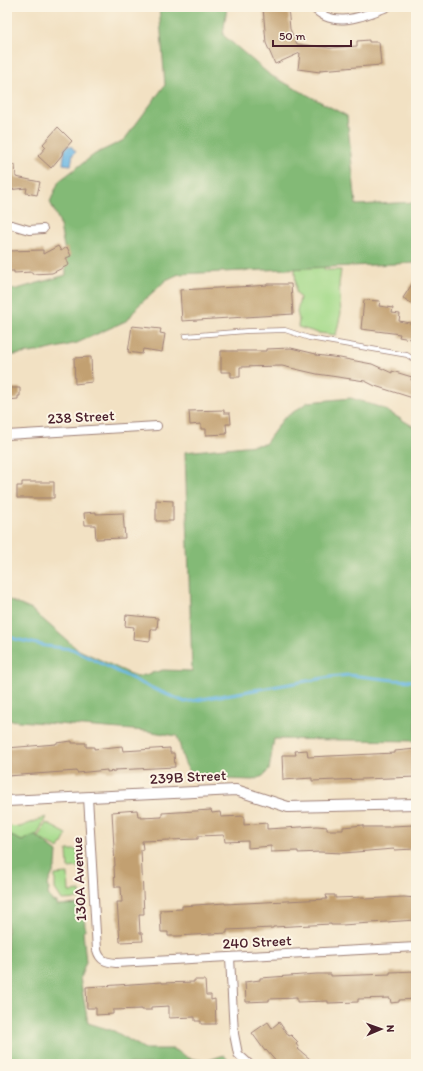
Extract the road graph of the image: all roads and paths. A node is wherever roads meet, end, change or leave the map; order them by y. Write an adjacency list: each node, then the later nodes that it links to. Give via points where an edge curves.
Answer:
1 (314, 7): 2 (street, via 320,14 336,20 355,19)
2 (387, 7)
3 (7, 225): 4 (street, via 28,230)
4 (43, 229)
5 (185, 336): 6 (lane, via 285,330 309,338 407,356)
6 (416, 361)
7 (157, 426): 8 (street, 238 Street)
8 (7, 435)
9 (88, 797): 10 (street, 239B Street); 11 (street, 239B Street, via 236,790 288,807); 14 (street, 130A Avenue, via 97,950)
10 (7, 801)
11 (416, 804)
12 (416, 947): 13 (street, 240 Street)
13 (230, 957): 14 (street, 240 Street, via 116,963); 15 (street, via 234,1034 238,1054)
14 (101, 959)
15 (248, 1064)

